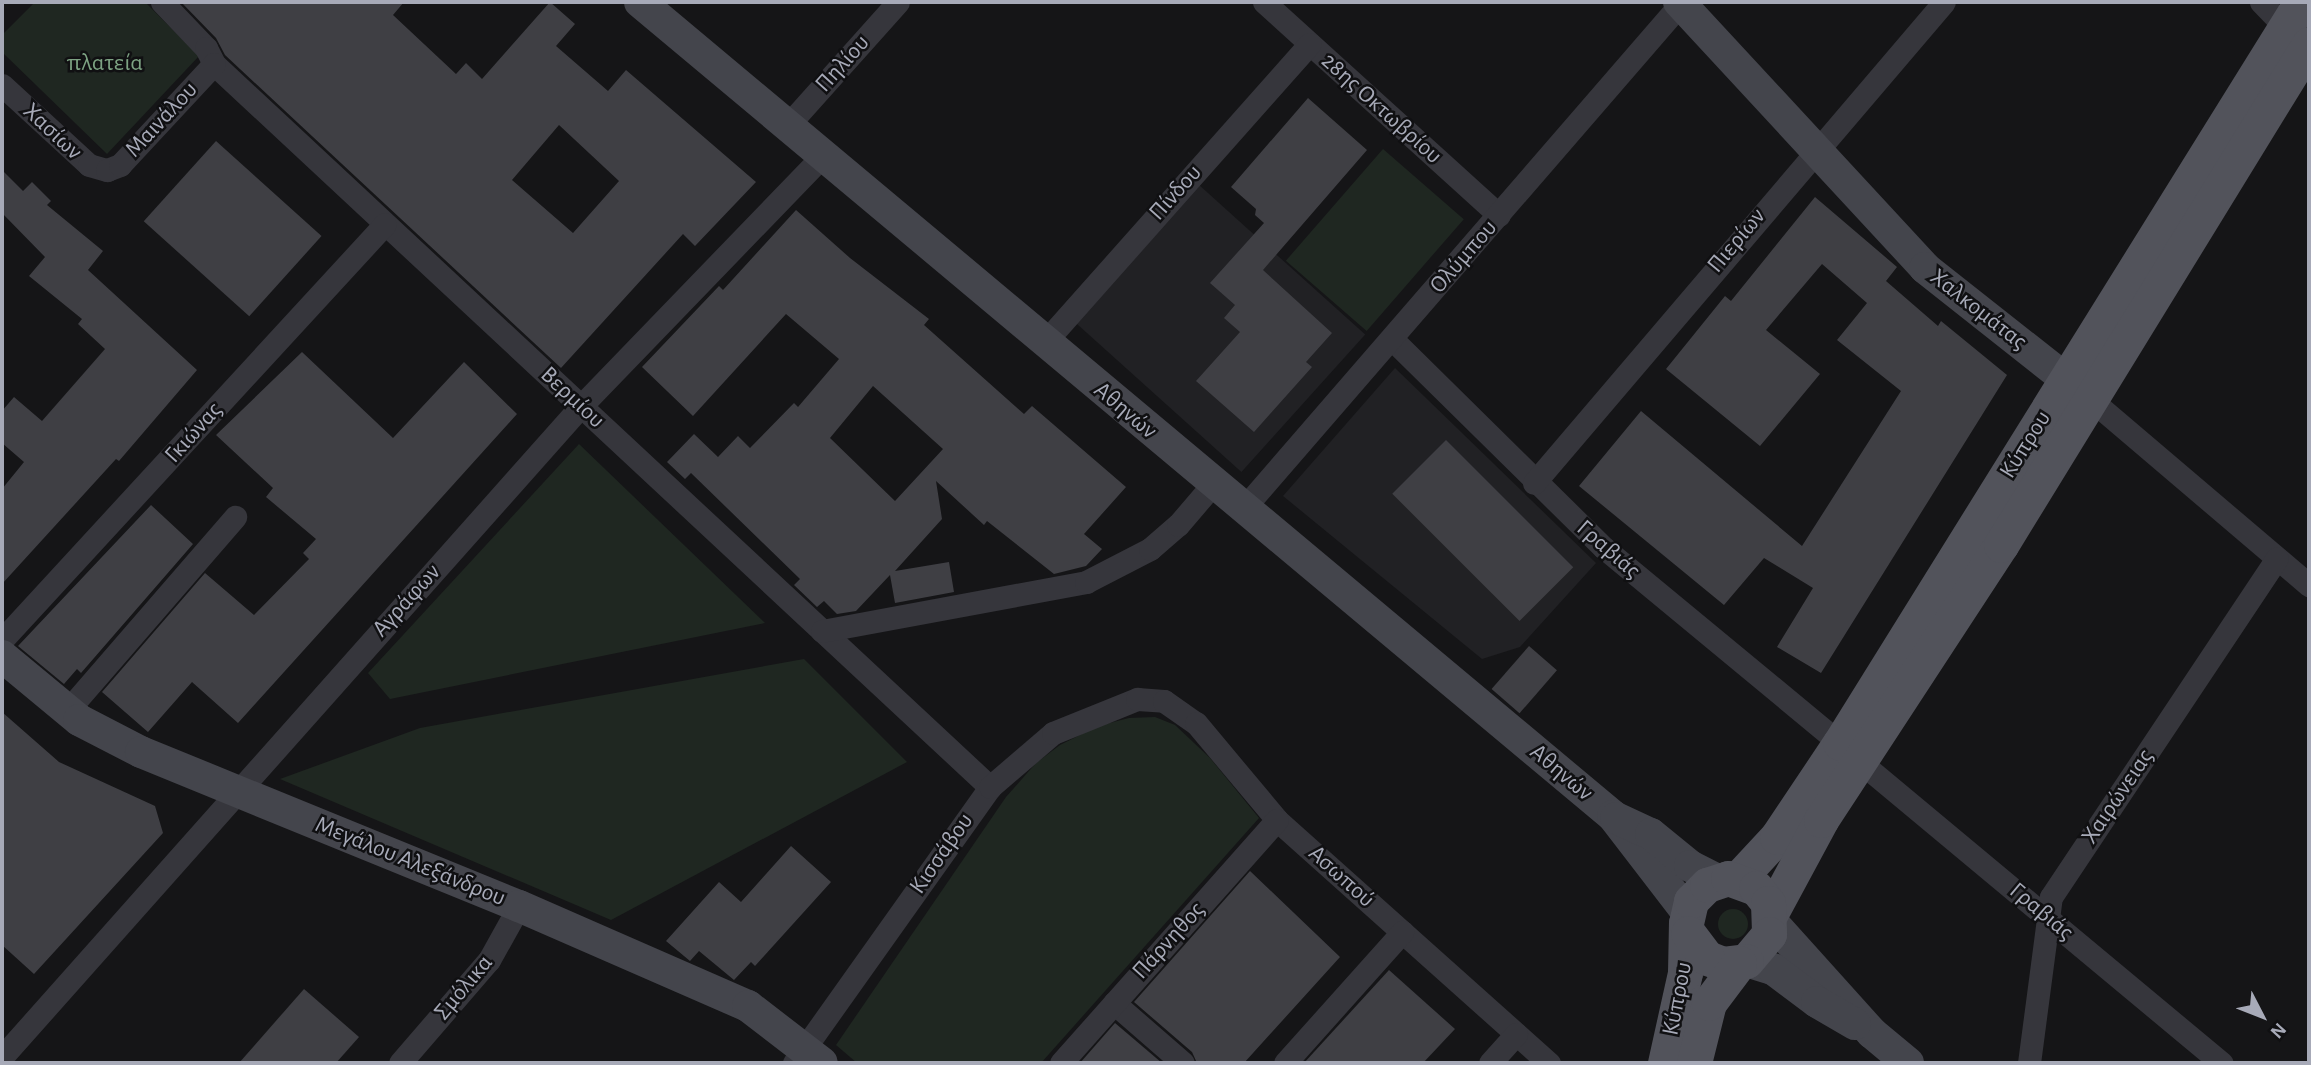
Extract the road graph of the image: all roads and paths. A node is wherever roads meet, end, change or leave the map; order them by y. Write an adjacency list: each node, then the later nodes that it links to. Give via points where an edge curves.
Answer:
1 (162, 2): 10 (street, Βερμίου, via 206,48)
2 (640, 2): 12 (main road, Αθηνών)
3 (898, 2): 12 (street, Πηλίου)
4 (1264, 2): 9 (street, 28ης Οκτωβρίου)
5 (1680, 2): 13 (main road, Χαλκομάτας); 16 (street, Ολύμπου)
6 (1944, 2): 13 (street, Πιερίων)
7 (2261, 2): 8 (street)
8 (2299, 24): 20 (main road, Κύπρου)
9 (1309, 44): 16 (street, 28ης Οκτωβρίου); 19 (street, Πίνδου)
10 (214, 64): 15 (street, Μαινάλου, via 127,158); 17 (street, Βερμίου)
11 (2, 86): 15 (street, Χασίων, via 89,165)
12 (788, 125): 14 (main road, Αθηνών)
13 (1818, 147): 20 (main road, Χαλκομάτας, via 1925,268); 22 (street, Πιερίων)
14 (823, 155): 19 (main road, Αθηνών); 21 (street, Αγράφων)
15 (107, 170)
16 (1499, 215): 18 (street, Ολύμπου)
17 (385, 224): 21 (street, Βερμίου); 29 (street, Γκιώνας)
18 (1392, 340): 22 (street, Γραβιάς); 24 (street, Ολύμπου)
19 (1044, 343): 23 (main road, Αθηνών)
20 (2079, 390): 26 (street, Χαλκομάτας); 33 (main road, Κύπρου)
21 (581, 406): 28 (street, Βερμίου); 35 (street, Αγράφων)
22 (1534, 483): 33 (street, Γραβιάς, via 1604,548)
23 (1213, 484): 24 (main road, Αθηνών); 28 (street, via 1150,549 1087,582)
24 (1243, 509): 36 (main road, Αθηνών)
25 (235, 517): 32 (street)
26 (2277, 558): 27 (street, Χαλκομάτας); 40 (street, Χαιρώνειας, via 2051,897)
27 (2309, 585)
28 (822, 631): 34 (street, Βερμίου)
29 (2, 640)
30 (2, 656): 32 (main road, Μεγάλου Αλεξάνδρου)
31 (1137, 699): 34 (street, Κισσάβου, via 1053,733); 37 (street, Ασωπού, via 1176,706 1214,742)
32 (66, 710): 35 (main road, Μεγάλου Αλεξάνδρου, via 141,752)
33 (1849, 752): 38 (main road, Κύπρου, via 1777,837); 40 (street, Γραβιάς); 41 (main road, Κύπρου)
34 (990, 787): 49 (street, Κισσάβου)
35 (236, 792): 39 (main road, Μεγάλου Αλεξάνδρου); 48 (street, Αγράφων)
36 (1613, 816): 38 (main road, Αθηνών, via 1651,834 1690,866); 42 (main road, Αθηνών)
37 (1277, 820): 43 (street, Ασωπού); 45 (street, Πάρνηθος)
38 (1728, 880): 41 (main road, via 1763,895); 42 (main road, Κύπρου, via 1698,892)
39 (519, 906): 49 (main road, Μεγάλου Αλεξάνδρου, via 748,1006); 50 (street, Σμόλικα, via 489,960)
40 (2045, 916): 59 (street, Χαιρώνειας); 60 (street, Γραβιάς)
41 (1771, 918): 44 (main road, Κύπρου, via 1764,945); 46 (main road)
42 (1688, 923): 44 (main road, Κύπρου, via 1707,958); 56 (main road, Κύπρου, via 1685,973)
43 (1402, 932): 47 (street, Ασωπού); 53 (street)
44 (1742, 962): 46 (main road, via 1773,968 1816,1002); 57 (main road, Κύπρου, via 1709,1003)
45 (1114, 1003): 51 (street, Πάρνηθος); 52 (street)
46 (1872, 1033): 58 (main road)
47 (1516, 1034): 54 (street); 55 (street, Ασωπού)
48 (2, 1056)
49 (807, 1058)
50 (400, 1063)
51 (1061, 1063)
52 (1183, 1063)
53 (1285, 1063)
54 (1490, 1063)
55 (1549, 1063)
56 (1665, 1063)
57 (1694, 1063)
58 (1908, 1063)
59 (2029, 1063)
60 (2222, 1063)

